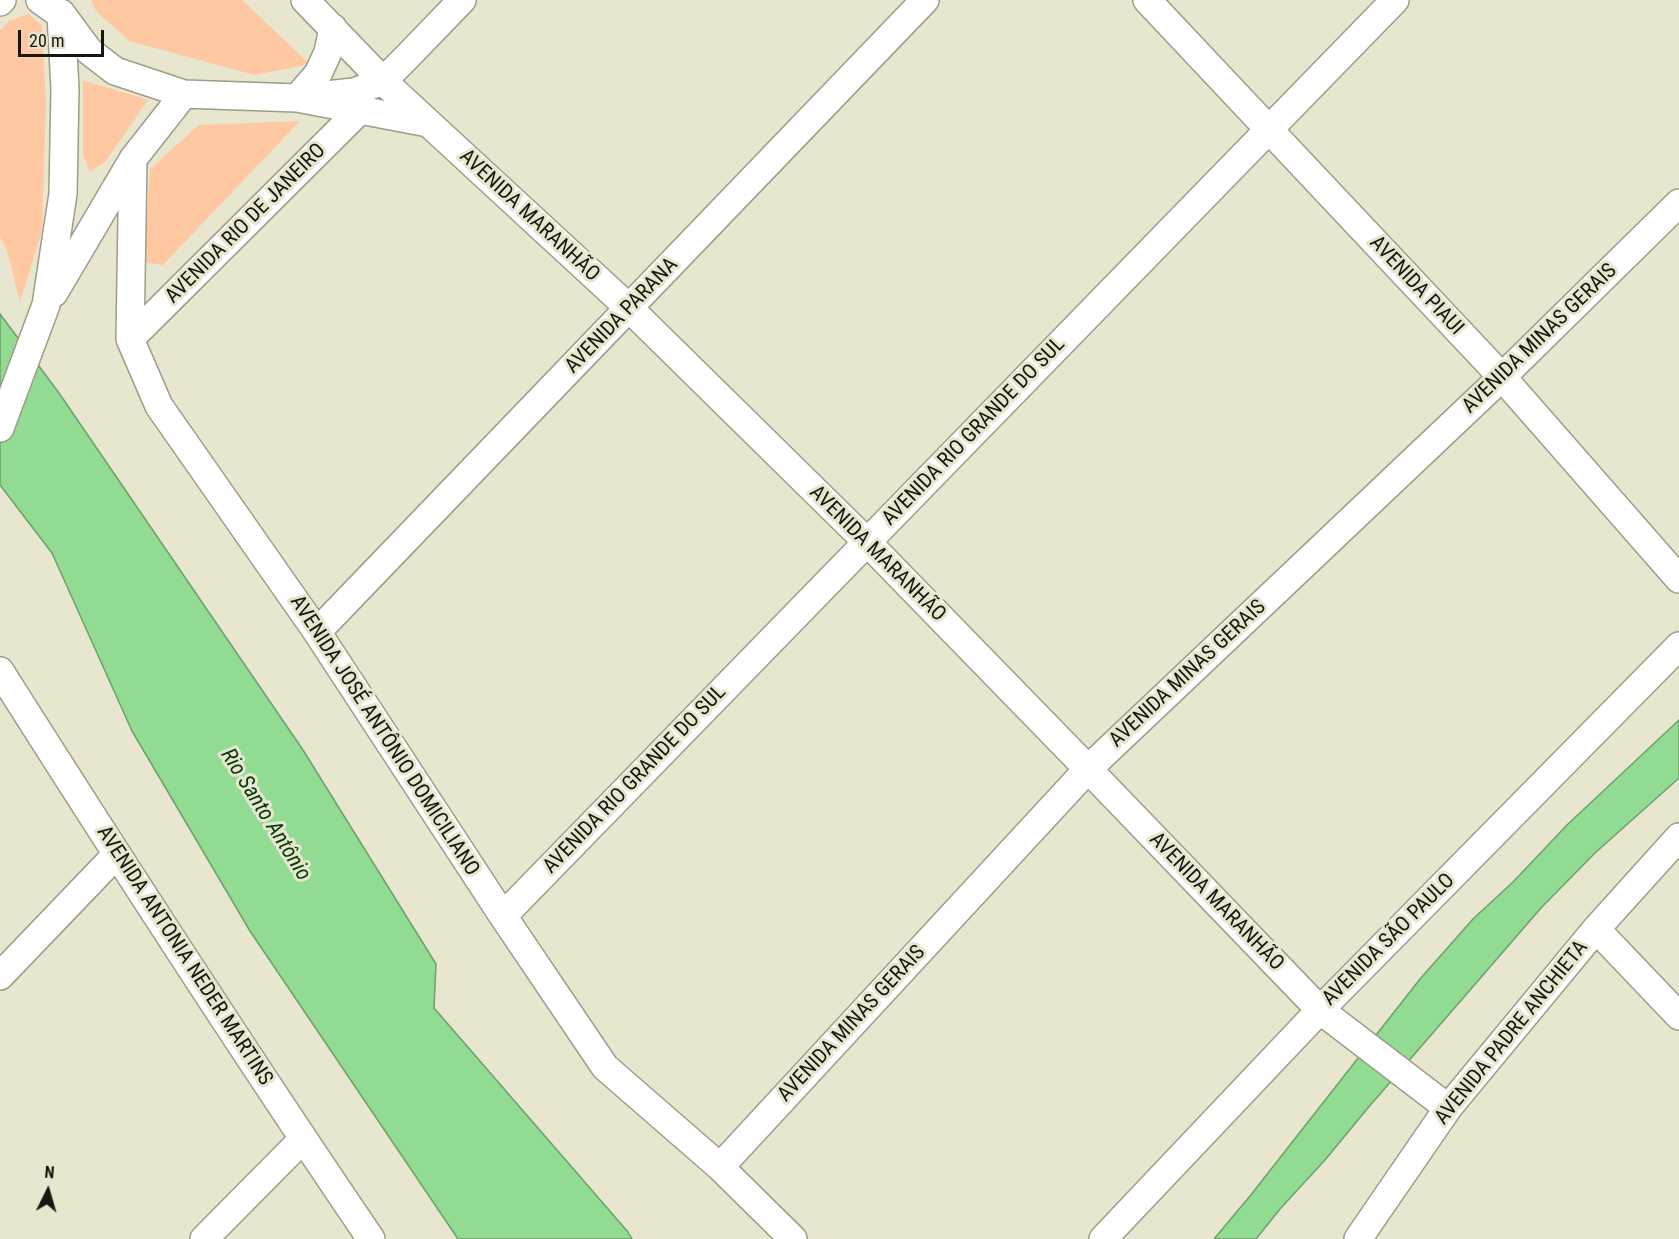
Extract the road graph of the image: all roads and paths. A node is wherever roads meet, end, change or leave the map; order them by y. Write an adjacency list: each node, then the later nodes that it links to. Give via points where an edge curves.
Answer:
1 (305, 0): 7 (street, AVENIDA MARANHÃO)
2 (462, 0): 8 (street)
3 (925, 0): 17 (street, AVENIDA PARANA)
4 (1147, 0): 13 (street, AVENIDA PIAUI)
5 (1395, 0): 13 (street, AVENIDA RIO GRANDE DO SUL)
6 (53, 5): 9 (street, via 89,51 115,70); 16 (street, via 65,89 63,194)
7 (333, 28): 8 (street, AVENIDA MARANHÃO); 10 (street, via 318,74)
8 (383, 81): 10 (street, via 354,92); 12 (street, AVENIDA MARANHÃO)
9 (184, 94): 10 (street); 14 (street)
10 (297, 98): 11 (street)
11 (361, 109): 12 (street); 18 (street, AVENIDA RIO DE JANEIRO)
12 (428, 123): 17 (street, AVENIDA MARANHÃO)
13 (1269, 130): 19 (street, AVENIDA PIAUI); 21 (street, AVENIDA RIO GRANDE DO SUL)
14 (133, 159): 16 (street); 18 (street, AVENIDA JOSÉ ANTÔNIO DOMICILIANO)
15 (1679, 203): 19 (street, AVENIDA MINAS GERAIS)
16 (46, 306): 20 (street)
17 (629, 308): 21 (street, AVENIDA MARANHÃO); 23 (street, AVENIDA PARANA)
18 (130, 339): 23 (street, AVENIDA JOSÉ ANTÔNIO DOMICILIANO, via 159,406)
19 (1502, 377): 22 (street, AVENIDA PIAUI); 26 (street, AVENIDA MINAS GERAIS)
20 (0, 429)
21 (867, 543): 26 (street, AVENIDA MARANHÃO); 29 (street, AVENIDA RIO GRANDE DO SUL)
22 (1679, 579)
23 (317, 632): 29 (street, AVENIDA JOSÉ ANTÔNIO DOMICILIANO)
24 (1679, 645): 32 (street, AVENIDA SÃO PAULO)
25 (0, 671): 28 (street, AVENIDA ANTONIA NEDER MARTINS)
26 (1088, 769): 32 (street, AVENIDA MARANHÃO); 36 (street, AVENIDA MINAS GERAIS)
27 (1679, 837): 30 (street, AVENIDA PADRE ANCHIETA)
28 (117, 854): 31 (street); 35 (street, AVENIDA ANTONIA NEDER MARTINS)
29 (503, 916): 36 (street, AVENIDA JOSÉ ANTÔNIO DOMICILIANO, via 605,1067)
30 (1596, 929): 33 (street); 34 (street, AVENIDA PADRE ANCHIETA)
31 (0, 976)
32 (1320, 1010): 34 (street, AVENIDA MARANHÃO); 40 (street, AVENIDA SÃO PAULO)
33 (1679, 1016)
34 (1448, 1108): 41 (street, AVENIDA PADRE ANCHIETA)
35 (303, 1138): 37 (street); 38 (street, AVENIDA ANTONIA NEDER MARTINS)
36 (720, 1167): 39 (street, AVENIDA JOSÉ ANTÔNIO DOMICILIANO)
37 (204, 1239)
38 (371, 1239)
39 (793, 1239)
40 (1103, 1239)
41 (1358, 1239)

